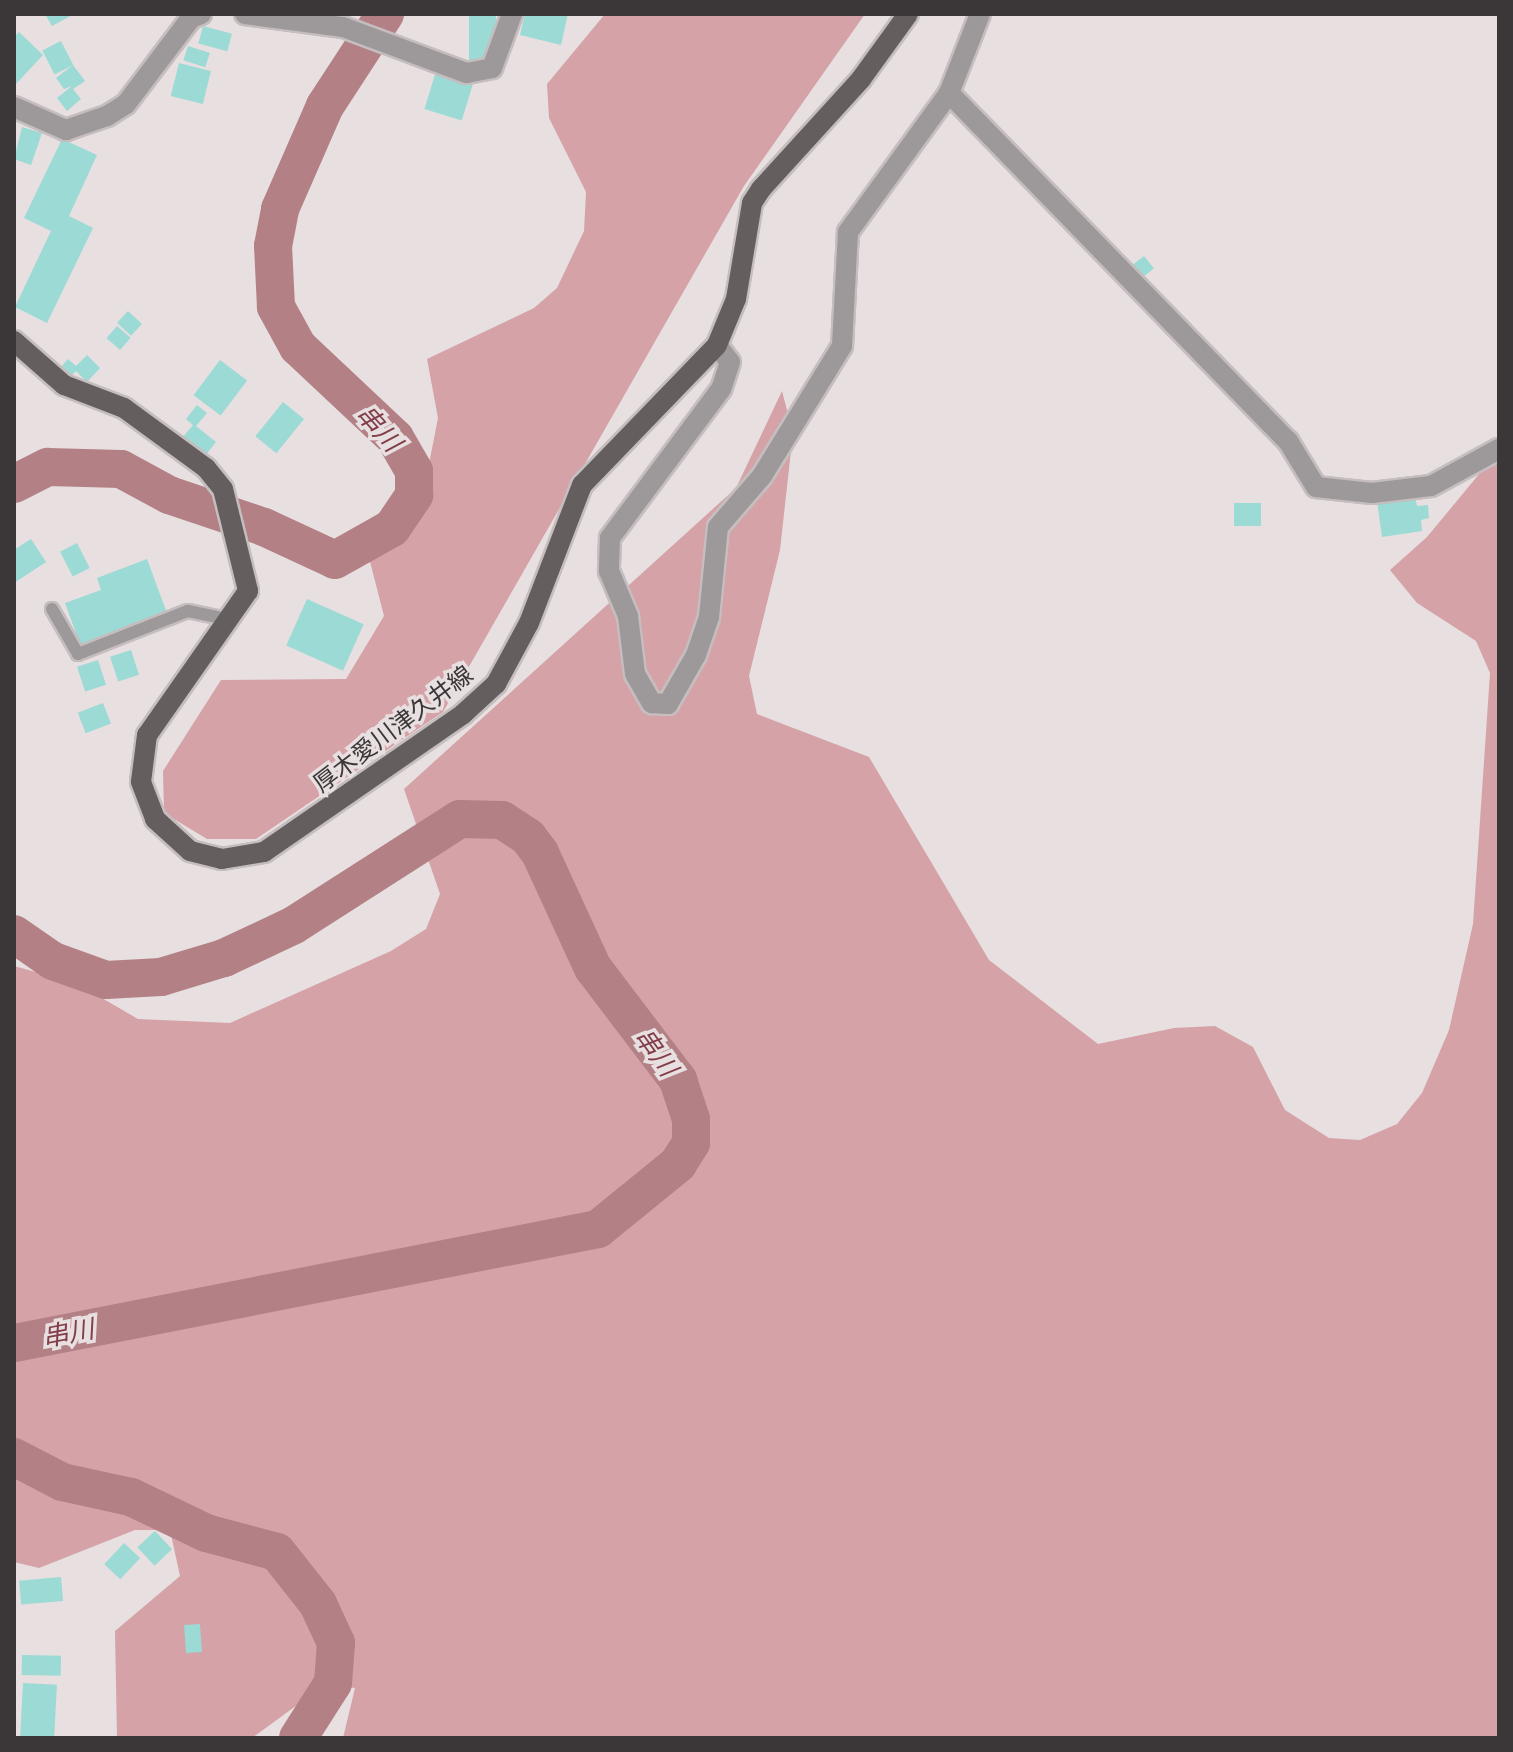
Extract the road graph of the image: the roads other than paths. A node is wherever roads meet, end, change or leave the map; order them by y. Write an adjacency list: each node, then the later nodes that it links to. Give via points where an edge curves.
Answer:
1 (201, 14): 8 (street, via 191,18 126,104 107,116 66,130)
2 (245, 14): 6 (street)
3 (512, 14): 6 (street, via 492,68 467,73)
4 (908, 14): 10 (main road, 厚木愛川津久井線, via 861,79 752,203 736,299)
5 (980, 14): 7 (street)
6 (346, 21)
7 (949, 93): 10 (street, via 848,232 842,346 762,476 718,527 709,617 696,655 668,704 652,703 635,674 628,616 609,571 610,538 721,389 730,362); 11 (street, via 1288,441 1316,487 1372,493 1431,486)
8 (14, 107)
9 (14, 341): 13 (main road, 厚木愛川津久井線, via 64,385 124,408 206,468 223,489 248,591)
10 (717, 345): 13 (main road, 厚木愛川津久井線, via 582,485 529,623 496,684 463,714 290,837 250,857 222,859 190,851 166,832 146,803 141,765 156,720)
11 (1499, 449)
12 (52, 609): 13 (lane, via 78,654 188,611)
13 (232, 620)

